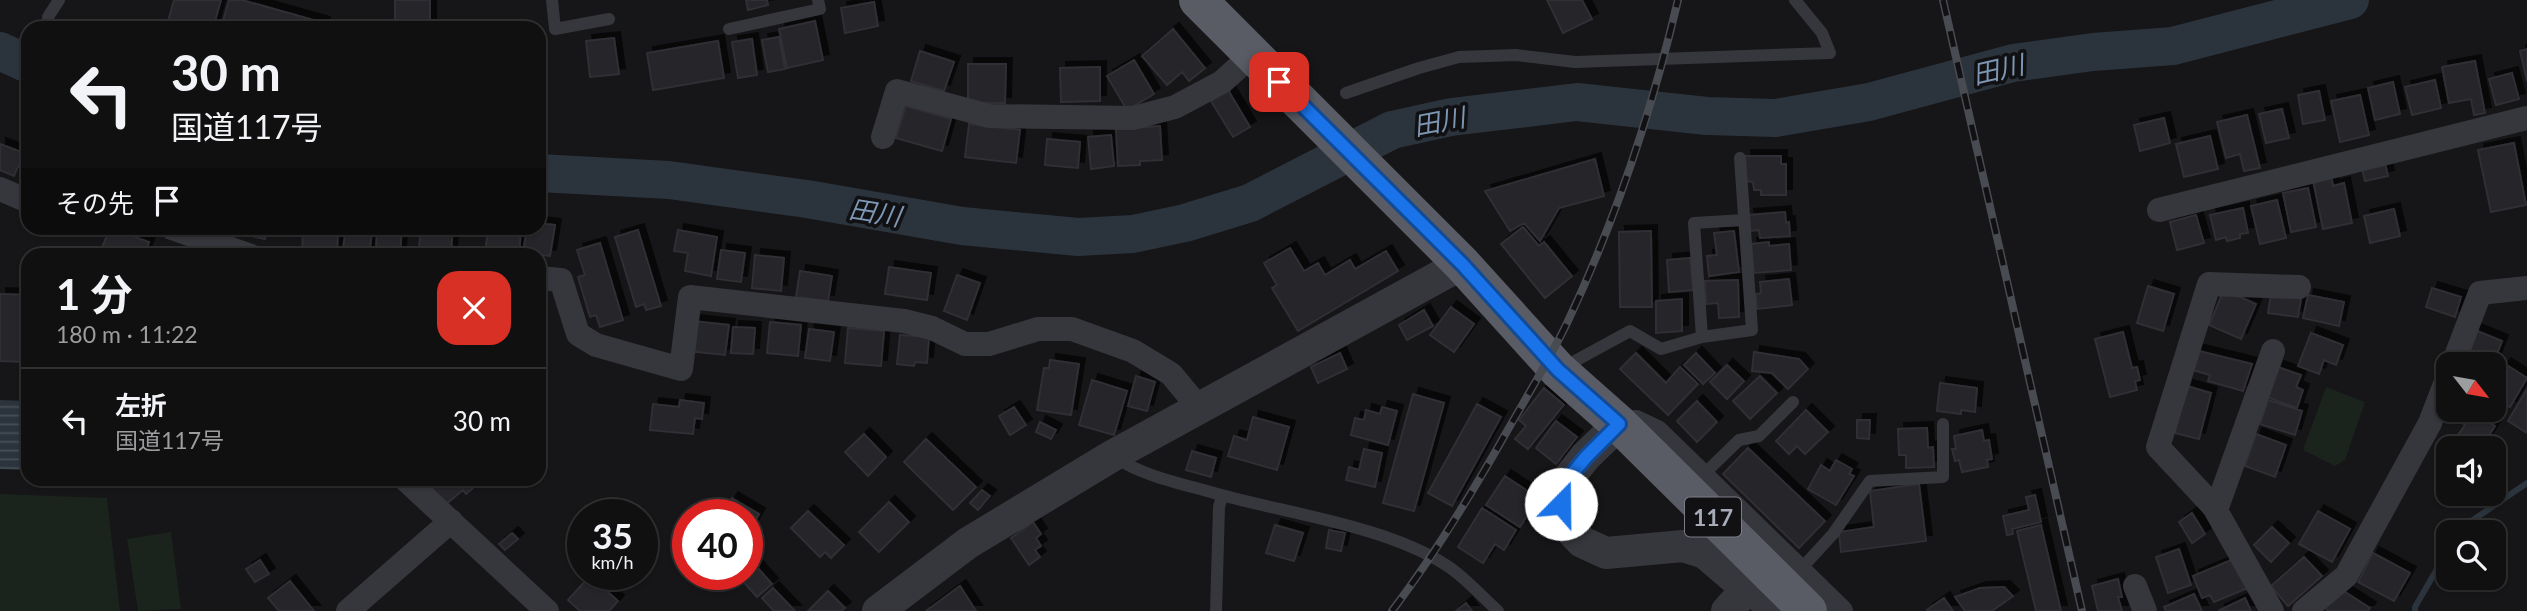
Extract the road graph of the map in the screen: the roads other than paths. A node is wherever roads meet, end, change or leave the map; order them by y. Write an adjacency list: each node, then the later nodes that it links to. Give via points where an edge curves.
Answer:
1 (59, 0): 6 (lane)
2 (552, 0): 7 (lane, via 555,29)
3 (818, 0): 8 (lane, via 820,9)
4 (1198, 0): 9 (highway, 117)
5 (1794, 0): 10 (lane, via 1822,33 1830,53 1575,62 1516,55 1459,57)
6 (48, 17)
7 (609, 19)
8 (729, 29)
9 (1252, 55): 12 (street, via 1222,82 1187,101 1133,118 989,116 897,90); 20 (highway, 117)
10 (1346, 93)
11 (2527, 118): 16 (street)
12 (883, 137)
13 (1740, 158): 17 (lane)
14 (0, 189): 15 (street)
15 (21, 198)
16 (2159, 210)
17 (1744, 220): 24 (lane, via 1752,330); 24 (lane, via 1694,223)
18 (192, 235): 19 (street)
19 (228, 248)
20 (1462, 264): 27 (highway, 117); 30 (street)
21 (546, 279): 30 (street, via 561,280 578,334 596,345 681,369 690,296 904,321 965,344 989,344 1038,329 1072,329 1133,351 1171,374)
22 (2299, 287): 37 (street, via 2209,284 2158,447)
23 (2527, 288): 26 (street, via 2480,293)
24 (1702, 337): 27 (lane, via 1661,349 1630,331)
25 (2273, 351): 37 (street)
26 (2458, 352)
27 (1558, 370): 31 (highway, 117)
28 (1793, 402): 34 (lane, via 1759,436 1739,440)
29 (2436, 407): 51 (street, via 2346,576)
30 (1200, 409): 33 (street)
31 (1619, 424): 34 (street, via 1636,422 1657,432); 41 (street, via 1564,484 1561,504 1567,526 1582,542 1606,553 1683,546 1705,553); 47 (highway, 117)
32 (1943, 424): 39 (lane, via 1943,477 1870,481 1833,534)
33 (1112, 456): 36 (lane, via 1132,469); 44 (street, via 968,543)
34 (1703, 477): 39 (street)
35 (413, 486): 38 (street)
36 (1222, 496): 45 (lane); 46 (lane, via 1373,533 1419,551 1448,566)
37 (2216, 510): 50 (street)
38 (451, 521): 42 (street); 43 (street)
39 (1800, 570): 48 (street)
40 (2135, 586): 49 (street)
41 (1748, 604)
42 (348, 611)
43 (547, 611)
44 (878, 611)
45 (1216, 611)
46 (1498, 611)
47 (1808, 611)
48 (1841, 611)
49 (2145, 611)
50 (2272, 611)
51 (2304, 611)

